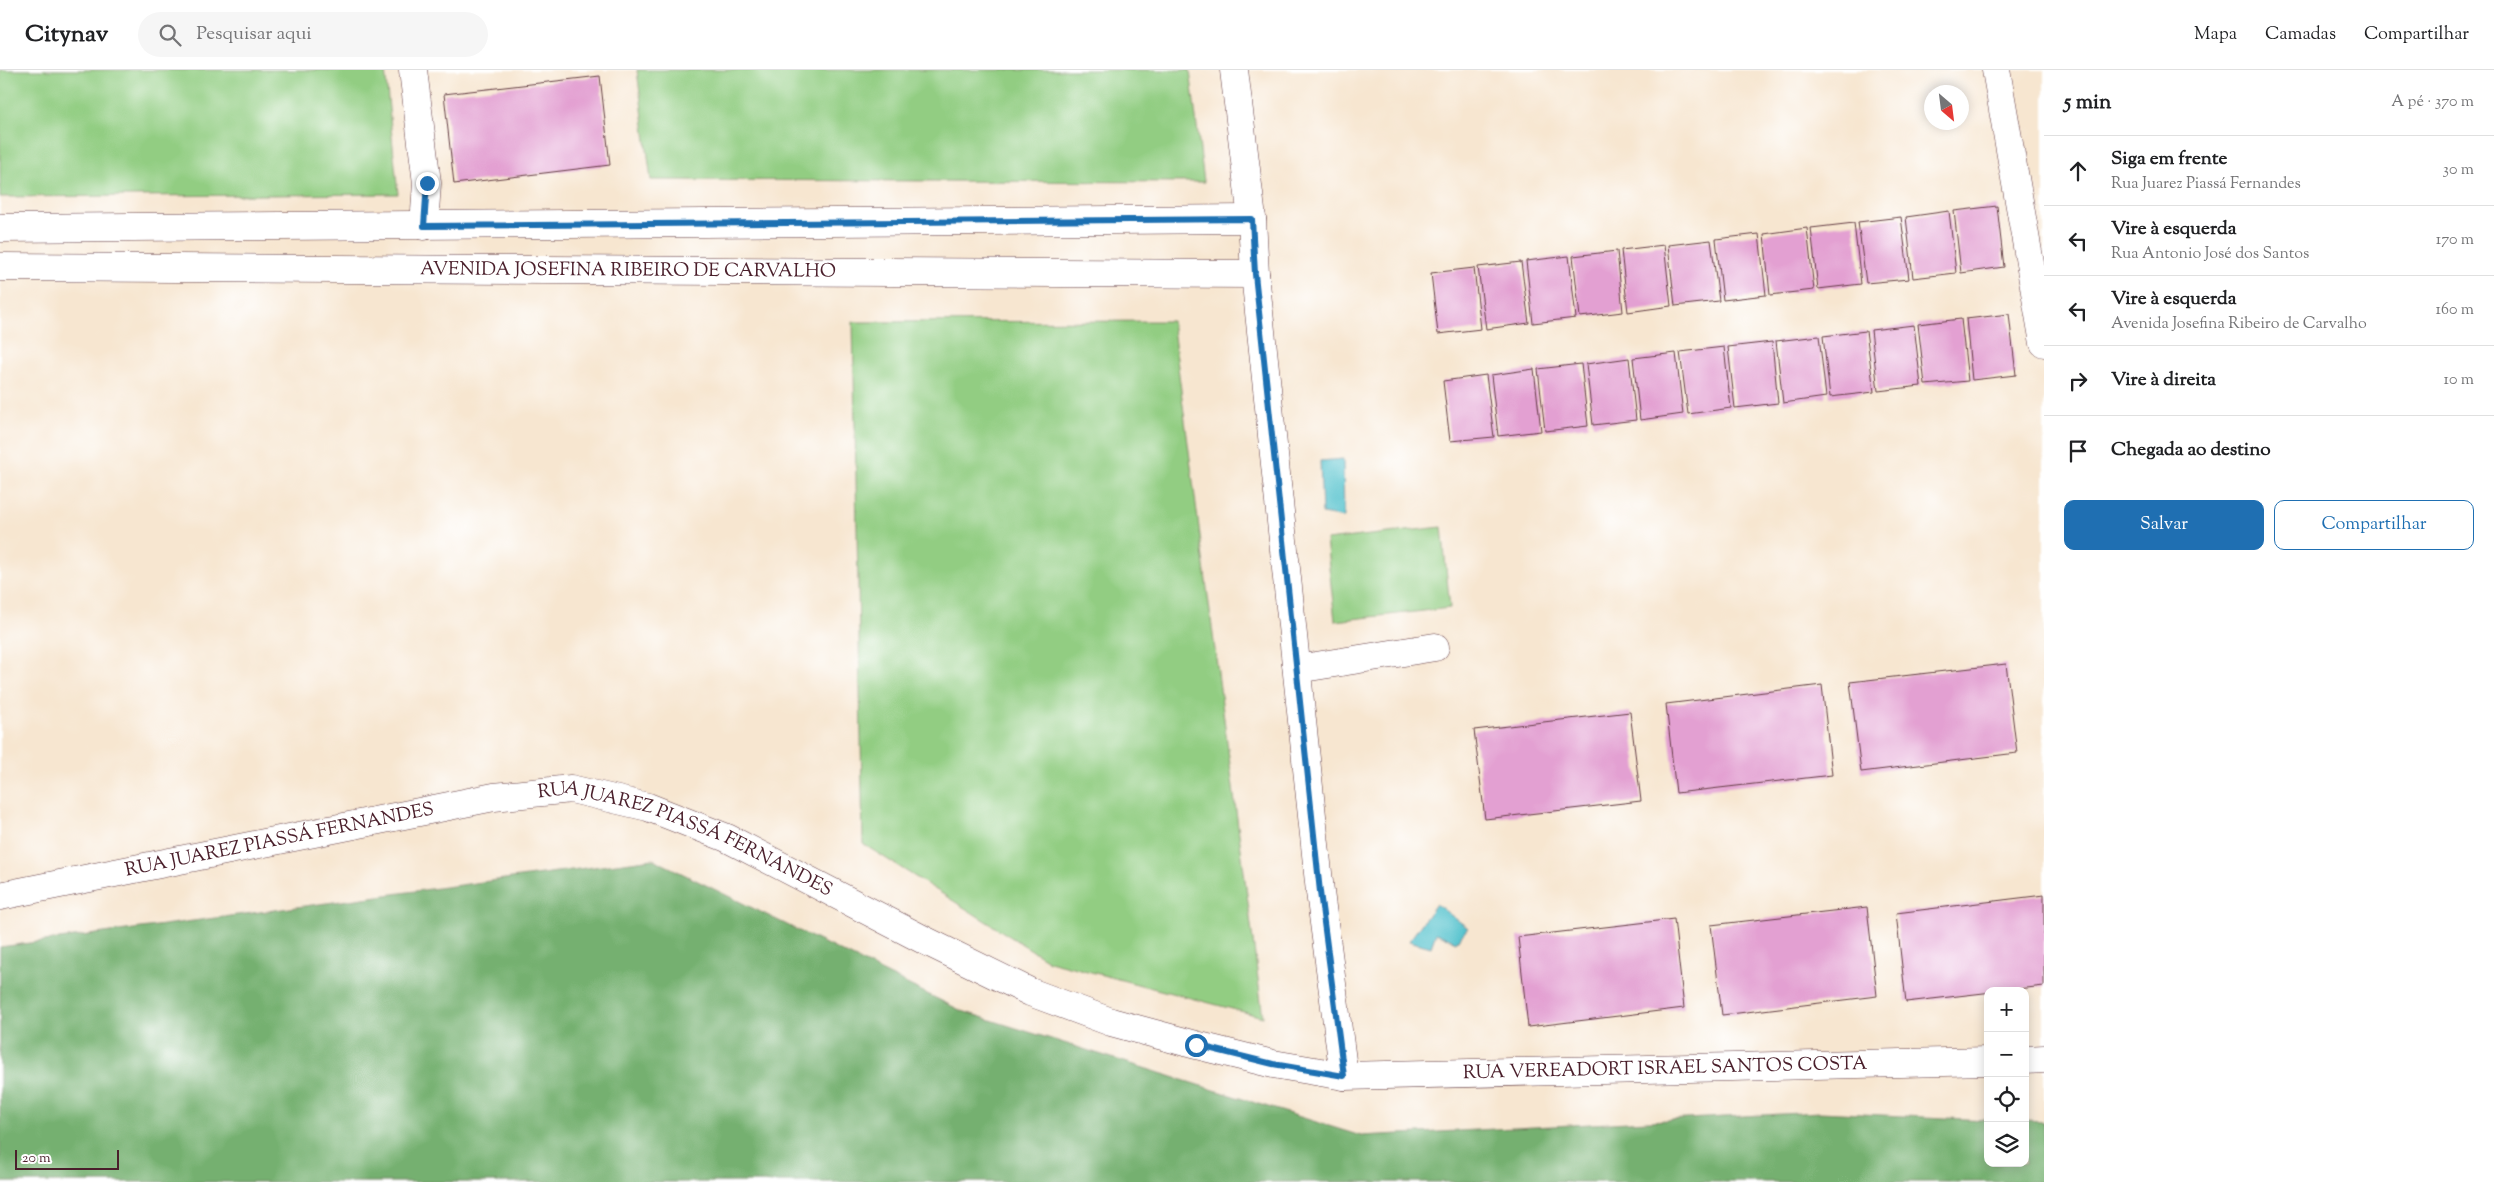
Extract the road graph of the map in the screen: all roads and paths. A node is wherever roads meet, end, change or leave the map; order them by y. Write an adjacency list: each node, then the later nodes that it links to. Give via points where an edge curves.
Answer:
1 (414, 70): 5 (street, via 427,183)
2 (1234, 70): 4 (street)
3 (1996, 70): 9 (street)
4 (1252, 219): 5 (street); 8 (street)
5 (424, 226): 6 (street)
6 (0, 228)
7 (0, 267): 8 (street, AVENIDA JOSEFINA RIBEIRO DE CARVALHO)
8 (1255, 274): 11 (street)
9 (2044, 343)
10 (1435, 647): 11 (street)
11 (1296, 669): 16 (street)
12 (0, 896): 16 (street, RUA JUAREZ PIASSÁ FERNANDES, via 494,797 571,789 648,807 727,838 926,942 1030,992 1111,1022 1273,1064)
13 (2044, 1059): 14 (street)
14 (2029, 1060)
15 (1984, 1061): 16 (street, RUA VEREADORT ISRAEL SANTOS COSTA)
16 (1344, 1076)

